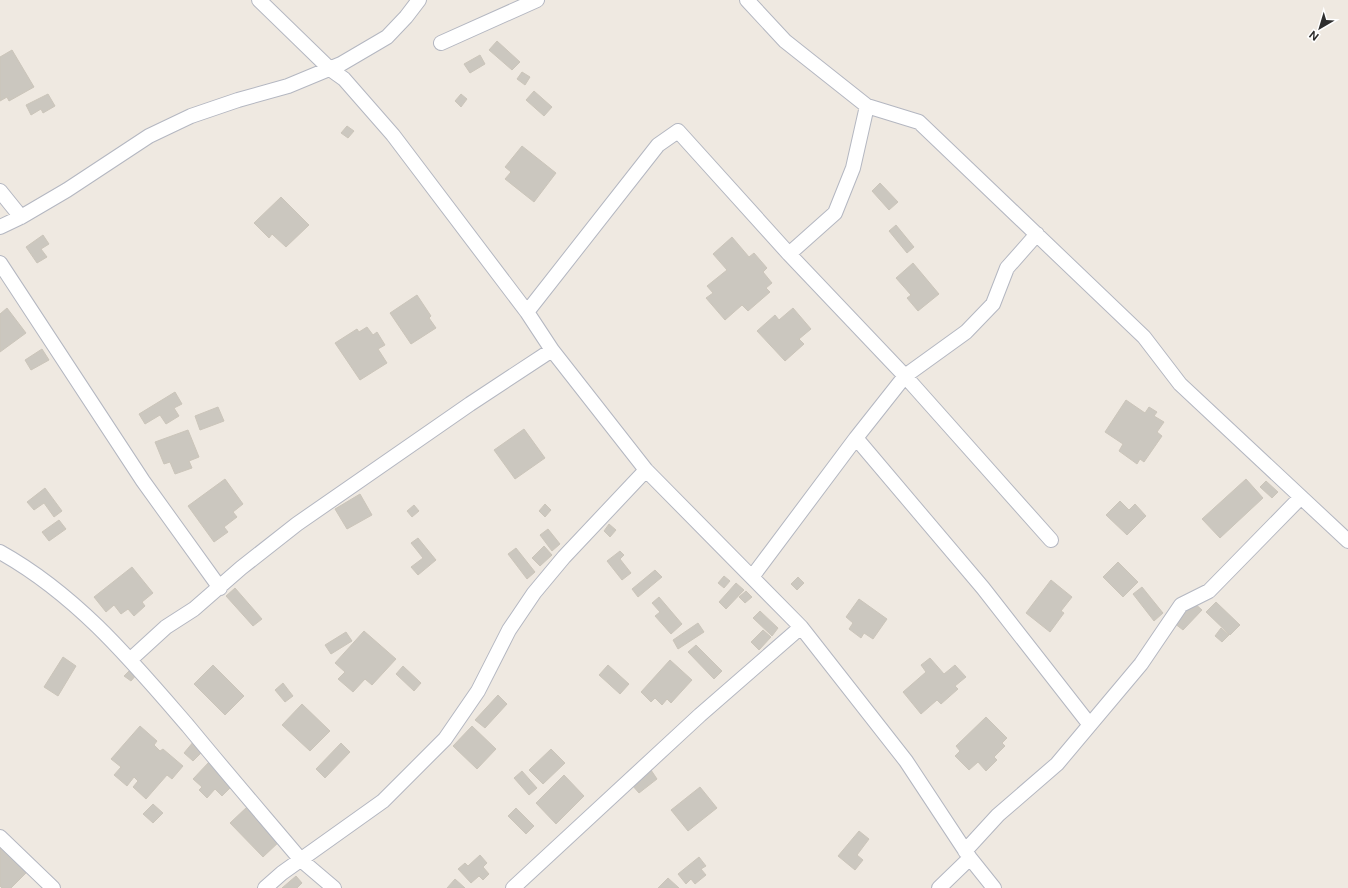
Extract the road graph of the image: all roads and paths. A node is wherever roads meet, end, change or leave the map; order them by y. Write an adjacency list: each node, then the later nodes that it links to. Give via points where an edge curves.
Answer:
1 (259, 0): 6 (street)
2 (419, 0): 6 (street, via 387,36)
3 (537, 0): 5 (street)
4 (747, 0): 7 (street, via 785,41)
5 (441, 43)
6 (330, 69): 9 (street, via 288,86 191,116 150,136); 14 (street, via 344,79 393,135)
7 (866, 106): 11 (street, via 919,122); 12 (street, via 853,168 835,213)
8 (0, 191): 9 (street)
9 (21, 217): 10 (street)
10 (0, 227)
11 (1037, 234): 16 (street, via 1007,268 993,304 966,332); 19 (street, via 1144,336 1180,384)
12 (789, 254): 14 (street, via 678,131 658,145); 16 (street)
13 (0, 263): 24 (street, via 143,481)
14 (527, 312): 15 (street)
15 (552, 350): 18 (street); 24 (street, via 297,524)
16 (905, 376): 17 (street); 20 (street)
17 (856, 438): 23 (street); 27 (street, via 984,588)
18 (646, 470): 23 (street); 30 (street, via 564,557 534,593 509,630 478,691 445,739 382,801)
19 (1301, 497): 21 (street); 27 (street, via 1209,591 1181,604 1141,664)
20 (1051, 540)
21 (1348, 541)
22 (0, 552): 26 (street, via 66,596)
23 (752, 577): 25 (street)
24 (220, 588): 26 (street, via 166,627)
25 (801, 627): 29 (street, via 906,761); 34 (street, via 700,715)
26 (131, 659): 30 (street)
27 (1090, 725): 29 (street, via 1057,764 998,815)
28 (0, 837): 31 (street)
29 (968, 854): 35 (street); 36 (street)
30 (301, 860): 32 (street); 33 (street)
31 (53, 888)
32 (265, 888)
33 (334, 888)
34 (513, 888)
35 (939, 888)
36 (994, 888)

